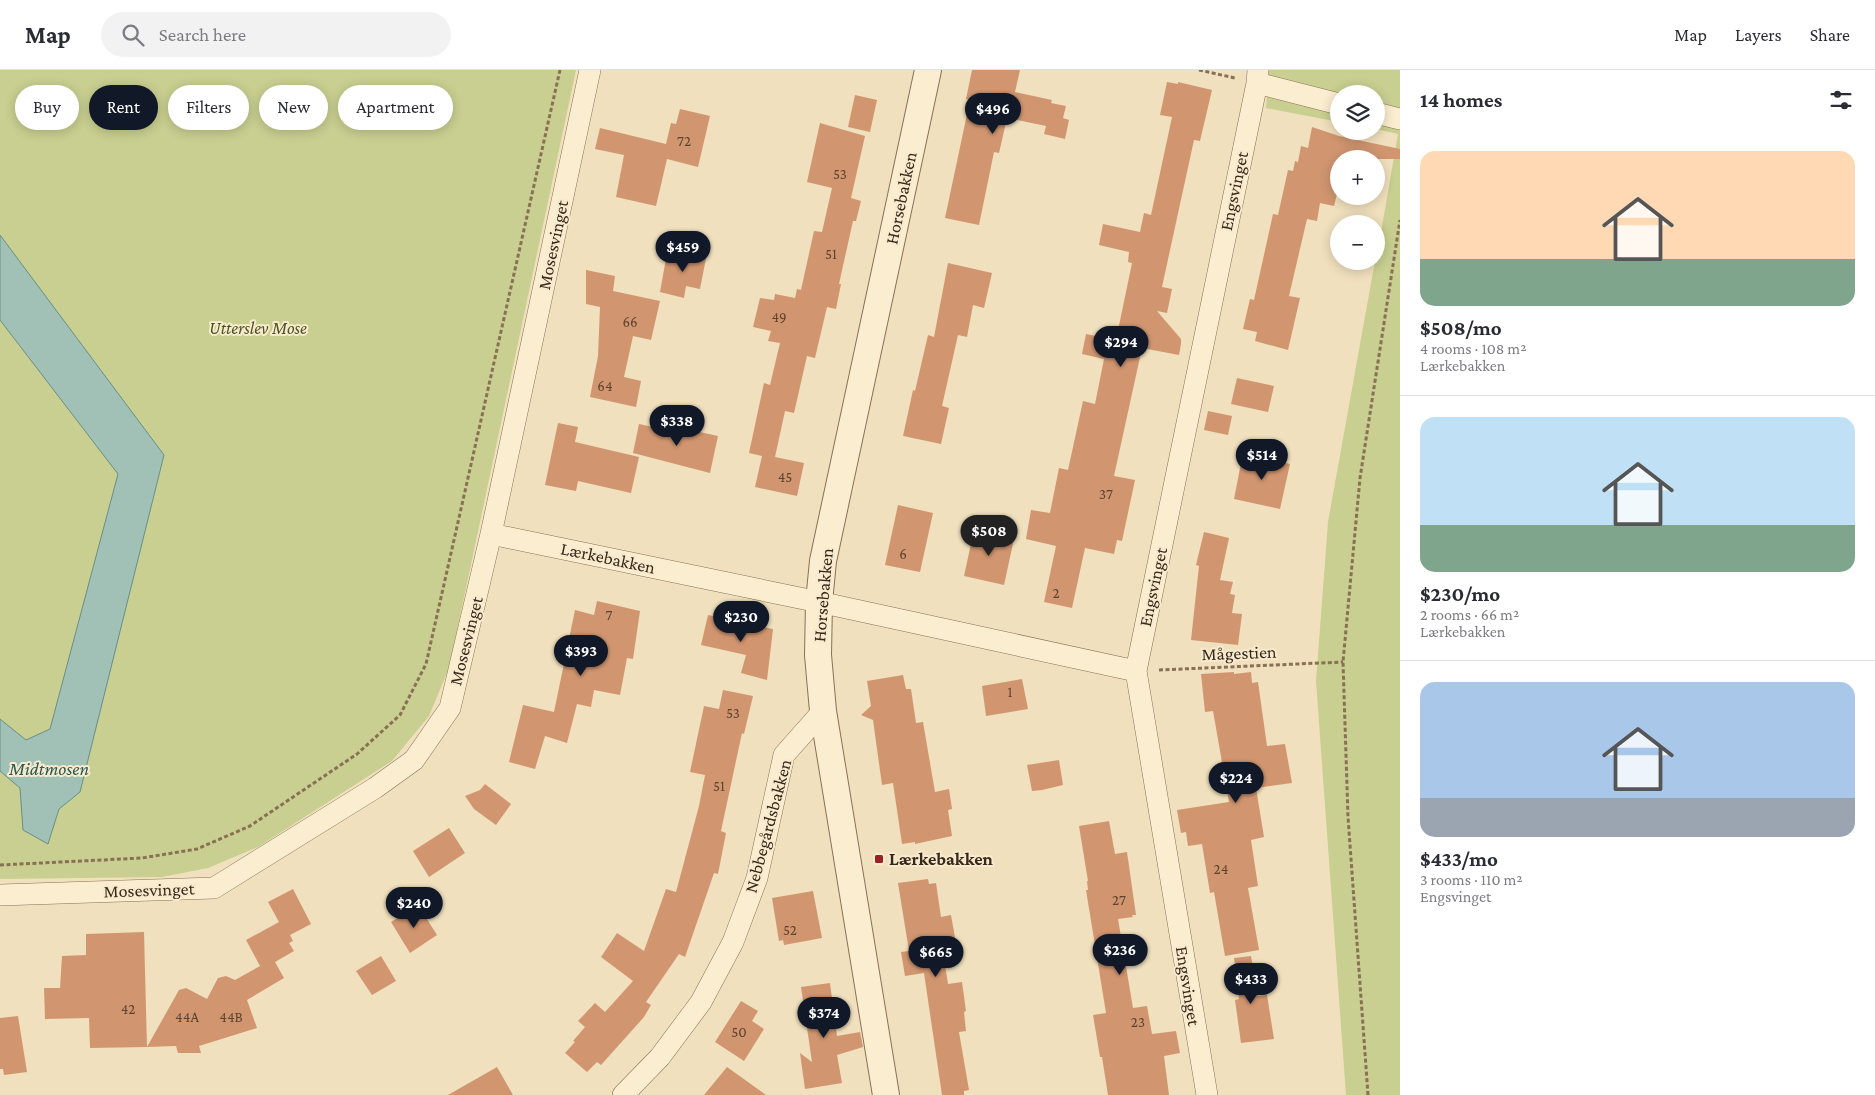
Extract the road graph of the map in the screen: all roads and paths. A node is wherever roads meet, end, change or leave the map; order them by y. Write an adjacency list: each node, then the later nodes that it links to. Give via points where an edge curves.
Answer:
1 (560, 70): 15 (path, via 426,664 400,715 357,754 250,826 197,849 142,858)
2 (590, 70): 10 (street, Mosesvinget)
3 (928, 70): 11 (street, Horsebakken, via 823,561)
4 (1199, 70): 5 (path)
5 (1257, 76): 6 (street); 13 (street, Engsvinget)
6 (1330, 101)
7 (1385, 115): 8 (street)
8 (1400, 119)
9 (1400, 220): 12 (path, via 1360,478)
10 (491, 534): 11 (street, Lærkebakken); 16 (street, Mosesvinget, via 450,708 414,760 375,788 214,888)
11 (819, 602): 13 (street, Lærkebakken); 14 (street, Horsebakken, via 818,655)
12 (1343, 662): 13 (path, Mågestien); 20 (path, via 1348,817)
13 (1136, 671): 19 (street, Engsvinget)
14 (823, 711): 17 (street, Nebbegårdsbakken, via 784,755 757,878 733,942 701,1002 660,1057); 18 (street, Horsebakken)
15 (0, 865)
16 (0, 895)
17 (623, 1095)
18 (886, 1095)
19 (1206, 1095)
20 (1368, 1095)

